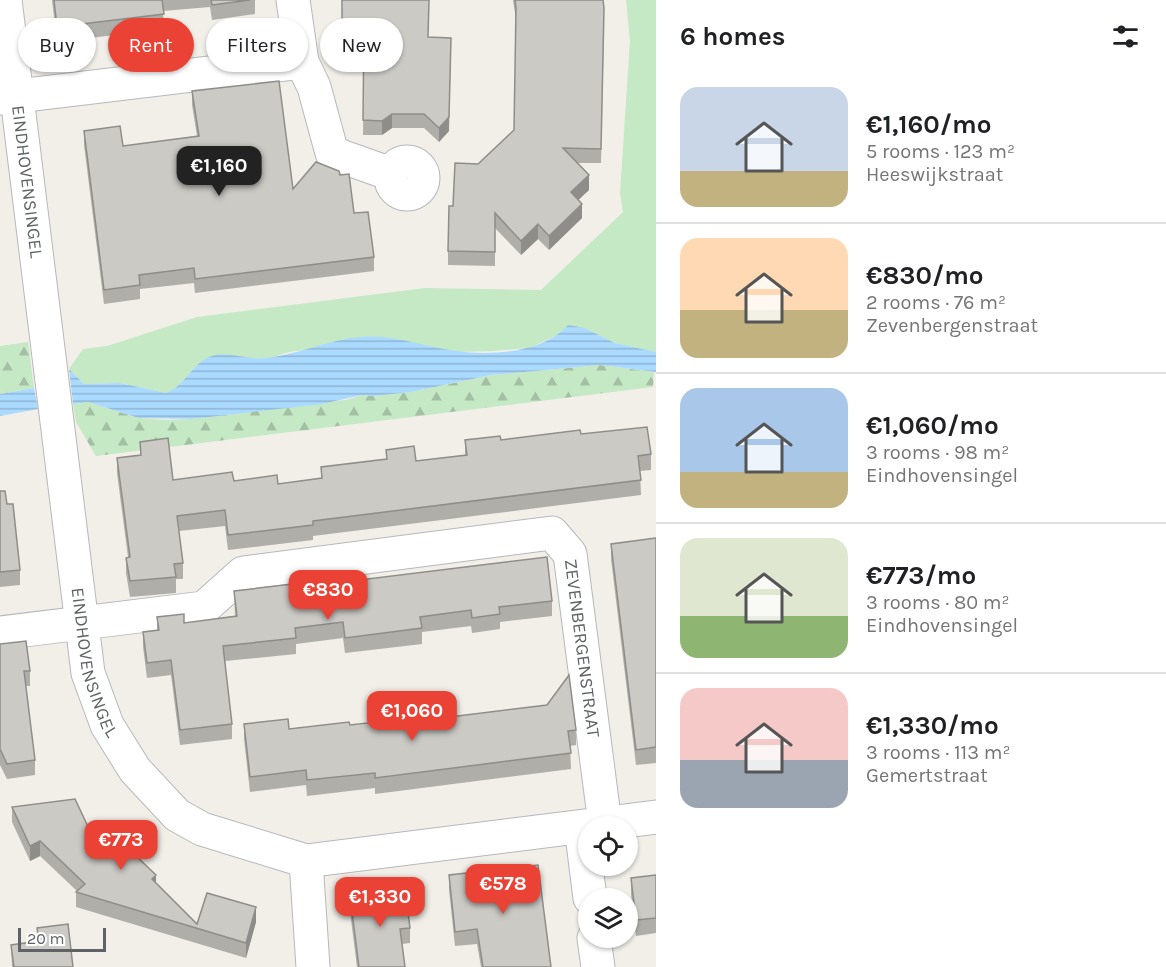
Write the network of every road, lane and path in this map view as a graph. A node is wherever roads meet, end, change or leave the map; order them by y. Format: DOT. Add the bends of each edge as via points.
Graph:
graph roads {
  1 [pos="5,0"];
  2 [pos="293,0"];
  3 [pos="296,18"];
  4 [pos="218,72"];
  5 [pos="307,72"];
  6 [pos="9,97"];
  7 [pos="391,174"];
  8 [pos="82,622"];
  9 [pos="0,633"];
  10 [pos="592,816"];
  11 [pos="656,817"];
  12 [pos="638,819"];
  13 [pos="578,827"];
  14 [pos="306,861"];
  15 [pos="595,948"];
  16 [pos="313,967"];
  17 [pos="598,967"];
  1 -- 6 [label="street, EINDHOVENSINGEL"];
  2 -- 3 [label="street"];
  4 -- 6 [label="street"];
  5 -- 7 [label="street" via="332,153"];
  6 -- 8 [label="street, EINDHOVENSINGEL" via="50,370"];
  8 -- 9 [label="street"];
  8 -- 10 [label="street, ZEVENBERGENSTRAAT" via="204,608 243,573 552,533 570,554"];
  8 -- 14 [label="street, EINDHOVENSINGEL" via="88,673 107,725 135,770 177,815 202,829"];
  11 -- 12 [label="street, EINDHOVENSINGEL"];
  13 -- 14 [label="street, EINDHOVENSINGEL"];
  14 -- 16 [label="street"];
  15 -- 17 [label="street"];
}
